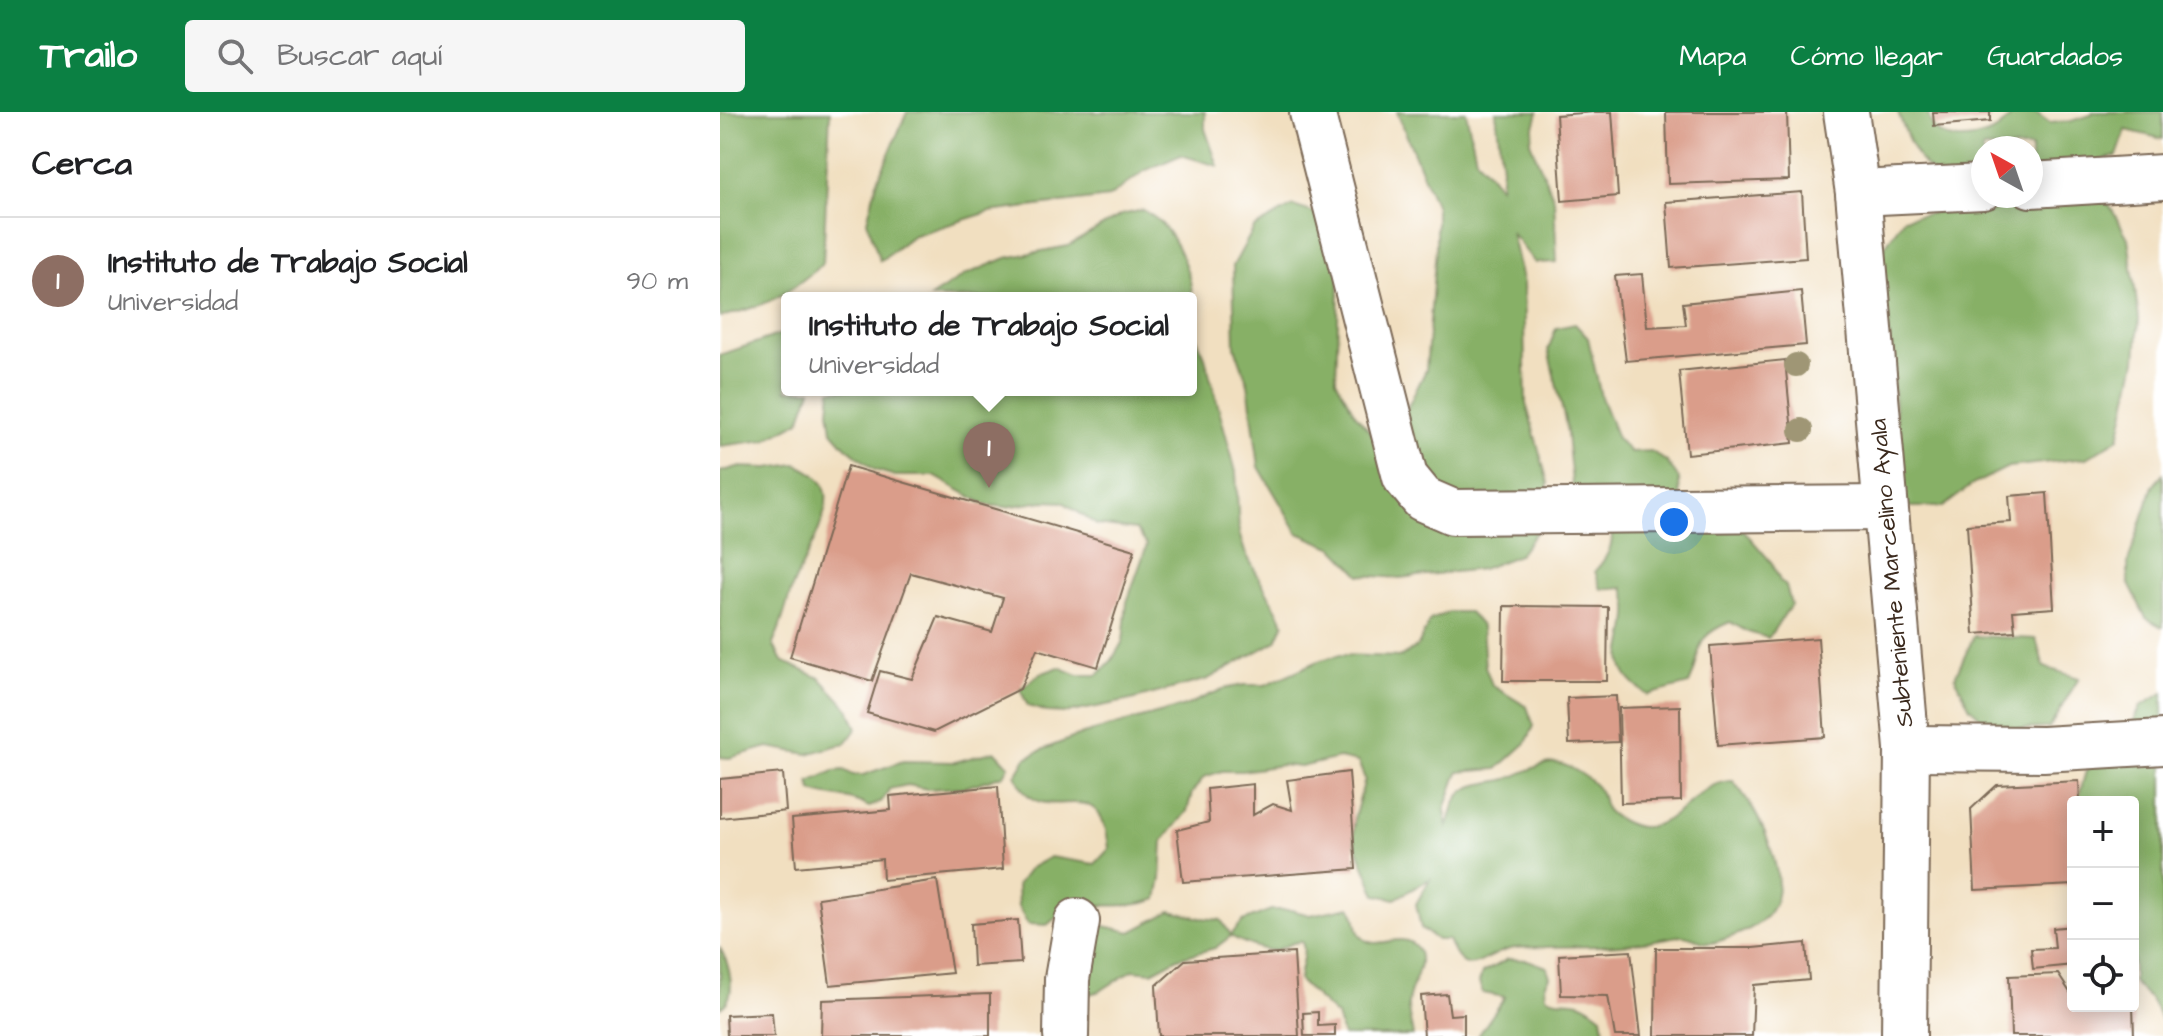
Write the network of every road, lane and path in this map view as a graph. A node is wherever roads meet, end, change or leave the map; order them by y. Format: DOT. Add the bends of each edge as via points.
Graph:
graph roads {
  1 [pos="1312,112"];
  2 [pos="1846,112"];
  3 [pos="2163,177"];
  4 [pos="2043,184"];
  5 [pos="1971,188"];
  6 [pos="1858,193"];
  7 [pos="1884,508"];
  8 [pos="2163,742"];
  9 [pos="1907,748"];
  10 [pos="1077,921"];
  11 [pos="1066,1036"];
  12 [pos="1904,1036"];
  1 -- 7 [label="street" via="1405,477 1423,499 1453,512"];
  2 -- 6 [label="street, Subteniente Marcelino Ayala"];
  3 -- 4 [label="street"];
  5 -- 6 [label="street"];
  6 -- 7 [label="street, Subteniente Marcelino Ayala"];
  7 -- 9 [label="street, Subteniente Marcelino Ayala"];
  8 -- 9 [label="street" via="2043,749"];
  9 -- 12 [label="street, Subteniente Marcelino Ayala"];
  10 -- 11 [label="street" via="1067,979"];
}
